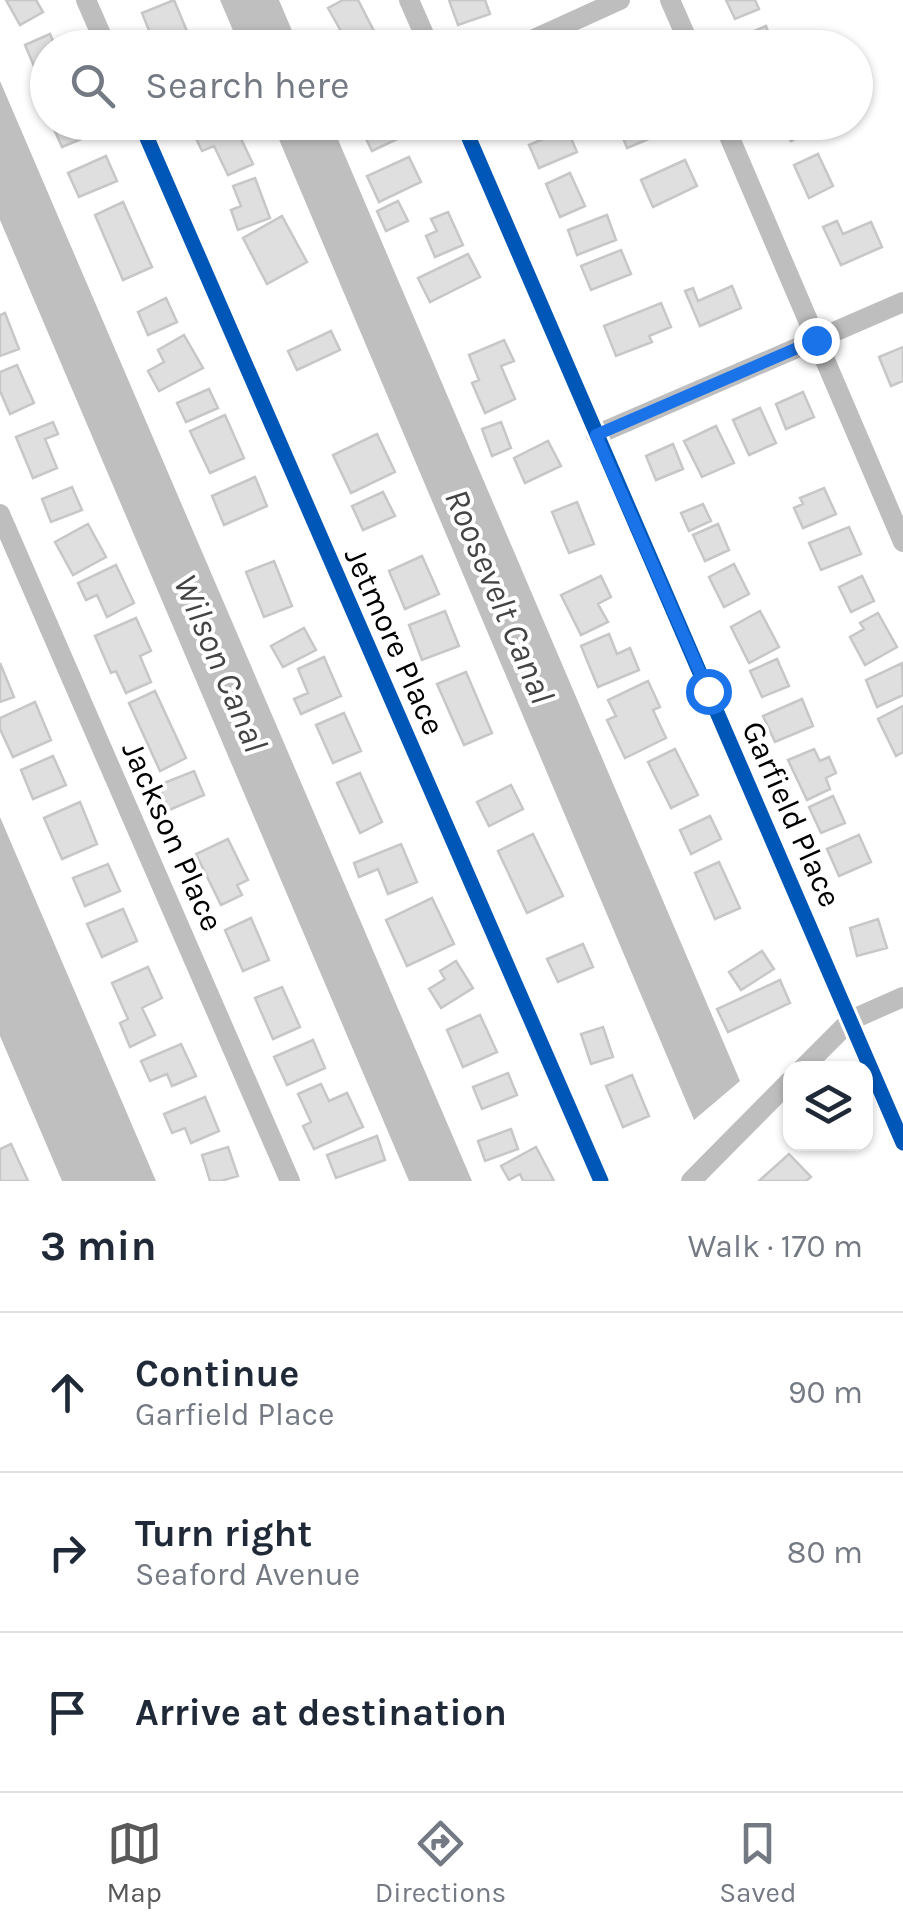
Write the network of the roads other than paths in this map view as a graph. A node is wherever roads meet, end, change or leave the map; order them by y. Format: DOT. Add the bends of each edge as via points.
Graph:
graph roads {
  1 [pos="86,0"];
  2 [pos="410,0"];
  3 [pos="620,0"];
  4 [pos="670,0"];
  5 [pos="99,30"];
  6 [pos="422,30"];
  7 [pos="554,30"];
  8 [pos="683,30"];
  9 [pos="148,140"];
  10 [pos="470,140"];
  11 [pos="731,140"];
  12 [pos="903,302"];
  13 [pos="816,340"];
  14 [pos="596,435"];
  15 [pos="0,514"];
  16 [pos="903,542"];
  17 [pos="903,997"];
  18 [pos="851,1020"];
  19 [pos="810,1061"];
  20 [pos="783,1088"];
  21 [pos="903,1143"];
  22 [pos="290,1181"];
  23 [pos="601,1181"];
  24 [pos="692,1181"];
  1 -- 5 [label="street"];
  2 -- 6 [label="street"];
  3 -- 7 [label="street"];
  4 -- 8 [label="street"];
  9 -- 23 [label="street, Jetmore Place"];
  10 -- 14 [label="street, Garfield Place"];
  11 -- 13 [label="street"];
  12 -- 13 [label="street"];
  13 -- 14 [label="street"];
  13 -- 16 [label="street"];
  14 -- 18 [label="street, Garfield Place"];
  15 -- 22 [label="street, Jackson Place"];
  17 -- 18 [label="street"];
  18 -- 19 [label="street"];
  18 -- 21 [label="street, Garfield Place"];
  20 -- 24 [label="street"];
}
